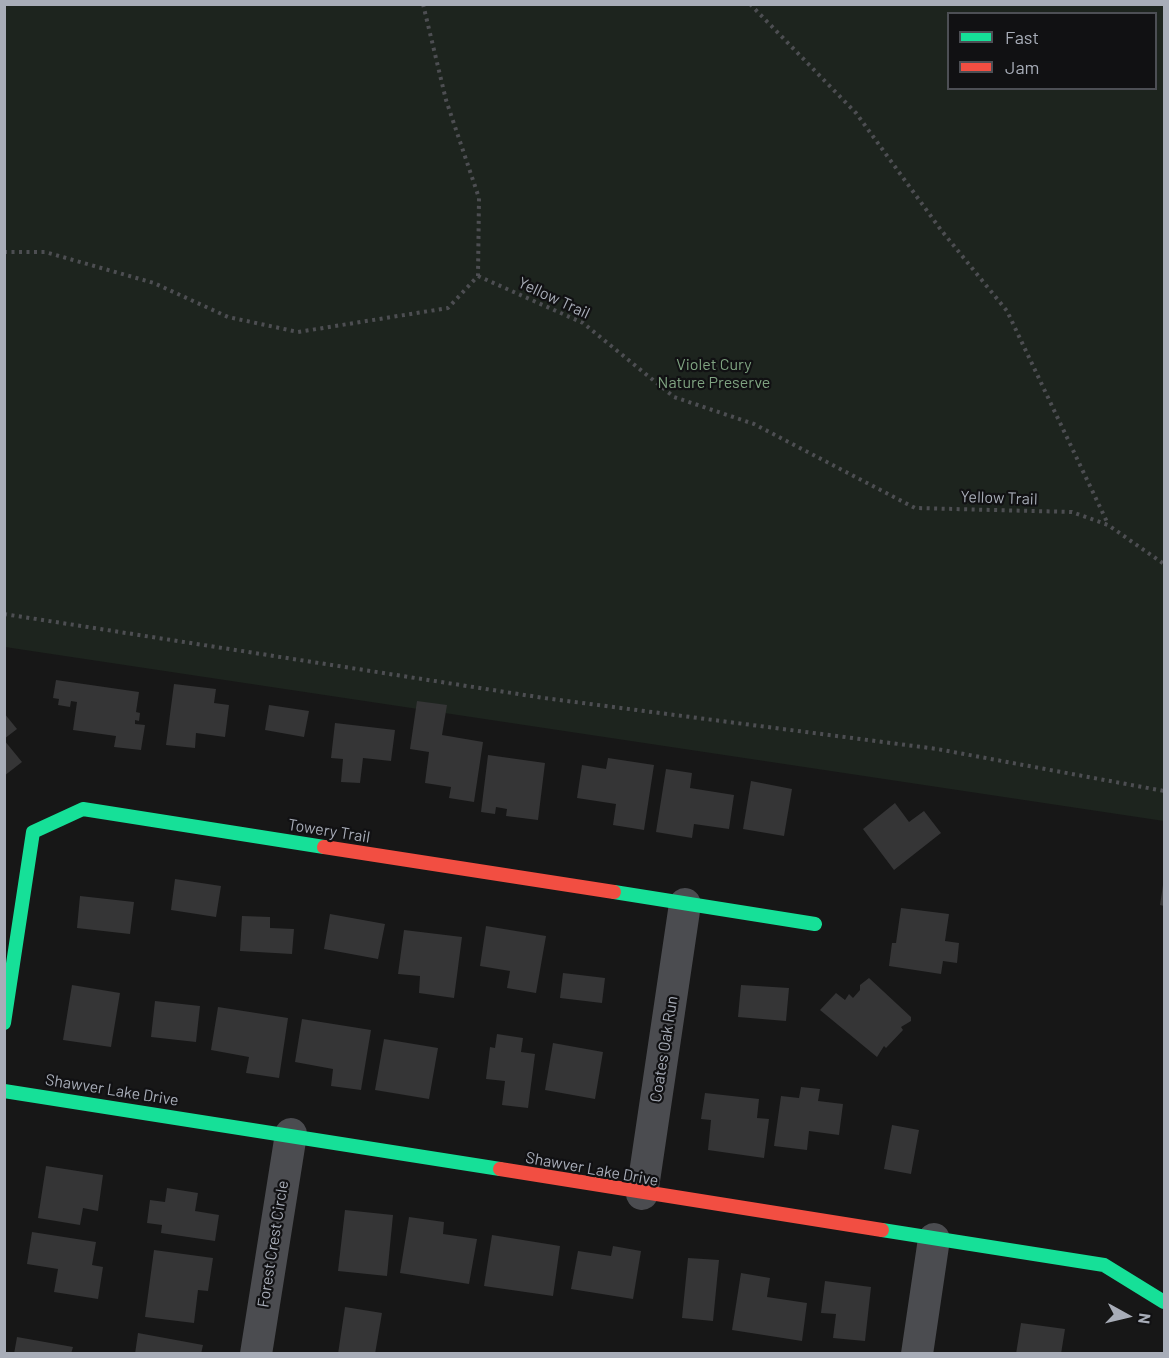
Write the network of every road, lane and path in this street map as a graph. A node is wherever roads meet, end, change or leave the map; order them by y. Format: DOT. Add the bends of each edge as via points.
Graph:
graph roads {
  1 [pos="423,4"];
  2 [pos="750,4"];
  3 [pos="4,252"];
  4 [pos="478,276"];
  5 [pos="1108,525"];
  6 [pos="1164,564"];
  7 [pos="4,614"];
  8 [pos="1164,791"];
  9 [pos="685,904"];
  10 [pos="815,924"];
  11 [pos="4,1023"];
  12 [pos="4,1091"];
  13 [pos="291,1134"];
  14 [pos="642,1194"];
  15 [pos="934,1239"];
  16 [pos="1164,1302"];
  17 [pos="256,1353"];
  18 [pos="917,1353"];
  1 -- 4 [label="path" via="446,100 479,198"];
  2 -- 5 [label="path, Yellow Trail" via="856,113 941,230 1007,311"];
  3 -- 4 [label="path" via="45,252 154,283 228,317 298,332 448,308"];
  4 -- 5 [label="path, Yellow Trail" via="583,323 674,397 754,424 915,508 1072,512"];
  5 -- 6 [label="path, Yellow Trail"];
  7 -- 8 [label="path" via="544,698 937,749"];
  9 -- 10 [label="street, Towery Trail"];
  9 -- 11 [label="street, Towery Trail" via="82,809 33,832"];
  9 -- 14 [label="street, Coates Oak Run"];
  12 -- 13 [label="street, Shawver Lake Drive"];
  13 -- 14 [label="street, Shawver Lake Drive"];
  13 -- 17 [label="street, Forest Crest Circle"];
  14 -- 15 [label="street, Shawver Lake Drive"];
  15 -- 16 [label="street, Shawver Lake Drive" via="1104,1265"];
  15 -- 18 [label="street"];
}
